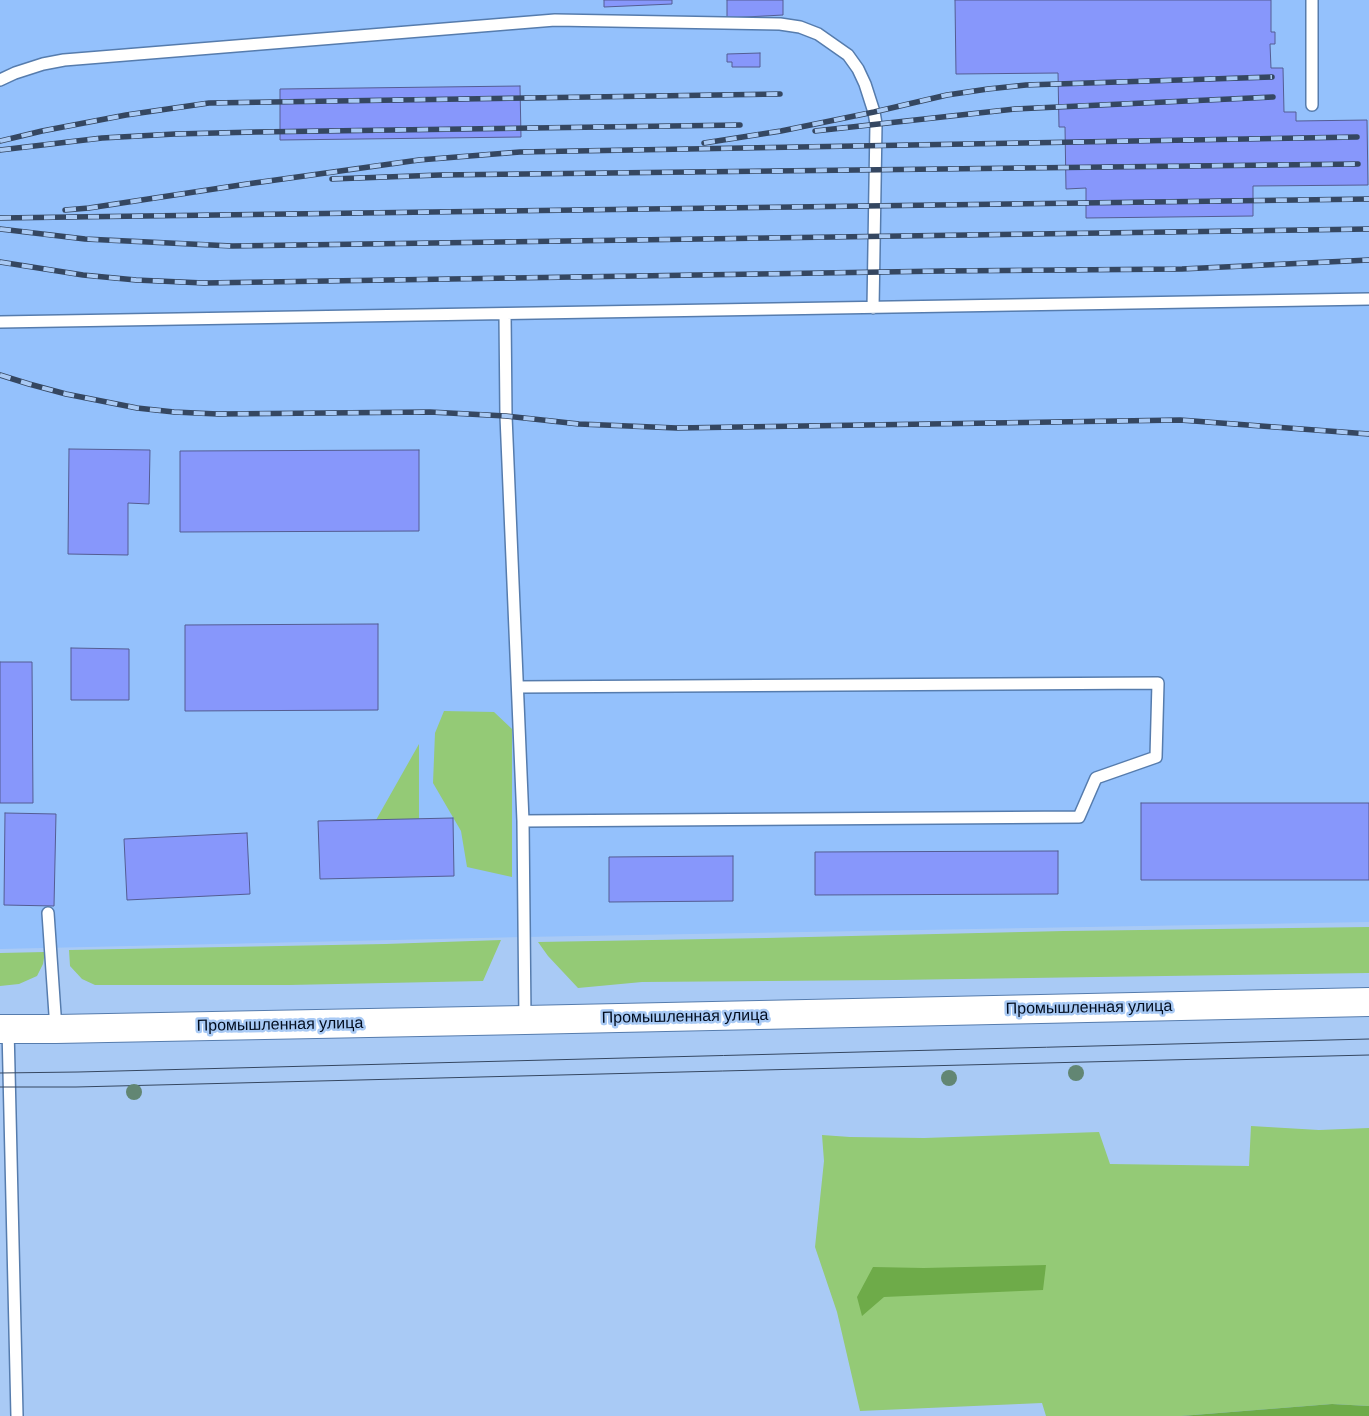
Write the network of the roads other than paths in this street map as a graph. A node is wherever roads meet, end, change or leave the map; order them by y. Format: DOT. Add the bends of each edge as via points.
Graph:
graph roads {
  1 [pos="1312,0"];
  2 [pos="0,80"];
  3 [pos="1312,105"];
  4 [pos="1369,299"];
  5 [pos="873,308"];
  6 [pos="505,314"];
  7 [pos="0,322"];
  8 [pos="518,687"];
  9 [pos="523,821"];
  10 [pos="48,913"];
  11 [pos="1369,1002"];
  12 [pos="525,1020"];
  13 [pos="4,1028"];
  14 [pos="56,1029"];
  15 [pos="17,1416"];
  1 -- 3 [label="lane"];
  2 -- 5 [label="lane" via="15,72 64,60 556,20 800,27 818,34 848,55 866,84 874,112"];
  4 -- 5 [label="lane"];
  5 -- 6 [label="lane"];
  6 -- 7 [label="lane"];
  6 -- 8 [label="lane" via="506,416"];
  8 -- 9 [label="lane"];
  8 -- 9 [label="lane" via="1158,682 1156,757 1096,778 1079,817"];
  9 -- 12 [label="lane"];
  10 -- 14 [label="lane"];
  11 -- 12 [label="street, Промышленная улица"];
  12 -- 14 [label="street, Промышленная улица"];
  13 -- 14 [label="street, Промышленная улица"];
  13 -- 15 [label="lane"];
}
